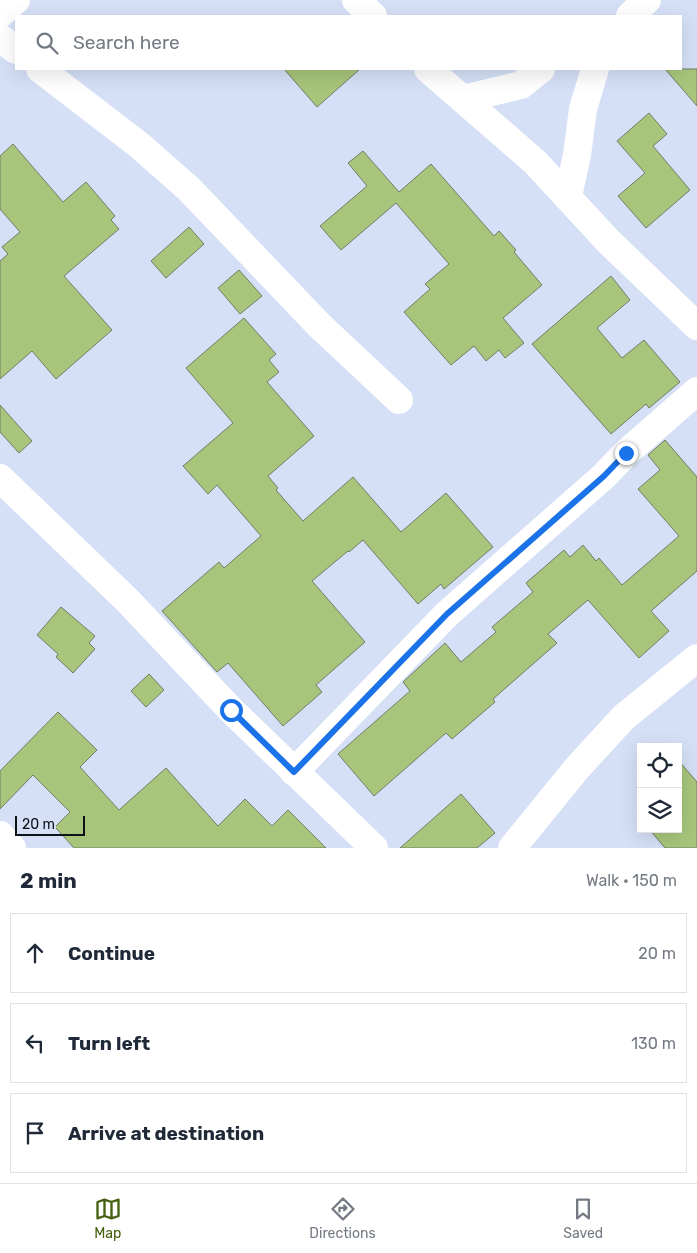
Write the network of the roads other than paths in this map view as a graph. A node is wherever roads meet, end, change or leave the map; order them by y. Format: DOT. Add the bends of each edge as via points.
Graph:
graph roads {
  1 [pos="16,0"];
  2 [pos="356,0"];
  3 [pos="0,14"];
  4 [pos="372,15"];
  5 [pos="0,38"];
  6 [pos="15,49"];
  7 [pos="41,70"];
  8 [pos="429,70"];
  9 [pos="540,70"];
  10 [pos="595,70"];
  11 [pos="463,99"];
  12 [pos="568,196"];
  13 [pos="697,326"];
  14 [pos="697,390"];
  15 [pos="399,400"];
  16 [pos="0,478"];
  17 [pos="697,658"];
  18 [pos="294,772"];
  19 [pos="0,836"];
  20 [pos="12,848"];
  21 [pos="374,848"];
  22 [pos="512,848"];
  1 -- 3 [label="street"];
  2 -- 4 [label="street"];
  5 -- 6 [label="street"];
  7 -- 15 [label="street" via="171,172 319,325"];
  8 -- 11 [label="street"];
  9 -- 11 [label="street" via="521,84"];
  10 -- 12 [label="street" via="583,109"];
  11 -- 12 [label="street" via="535,162"];
  12 -- 13 [label="street" via="609,242"];
  14 -- 18 [label="street" via="447,614"];
  16 -- 18 [label="street" via="127,600"];
  17 -- 22 [label="street" via="624,717 578,766"];
  18 -- 21 [label="street"];
  19 -- 20 [label="street"];
}
